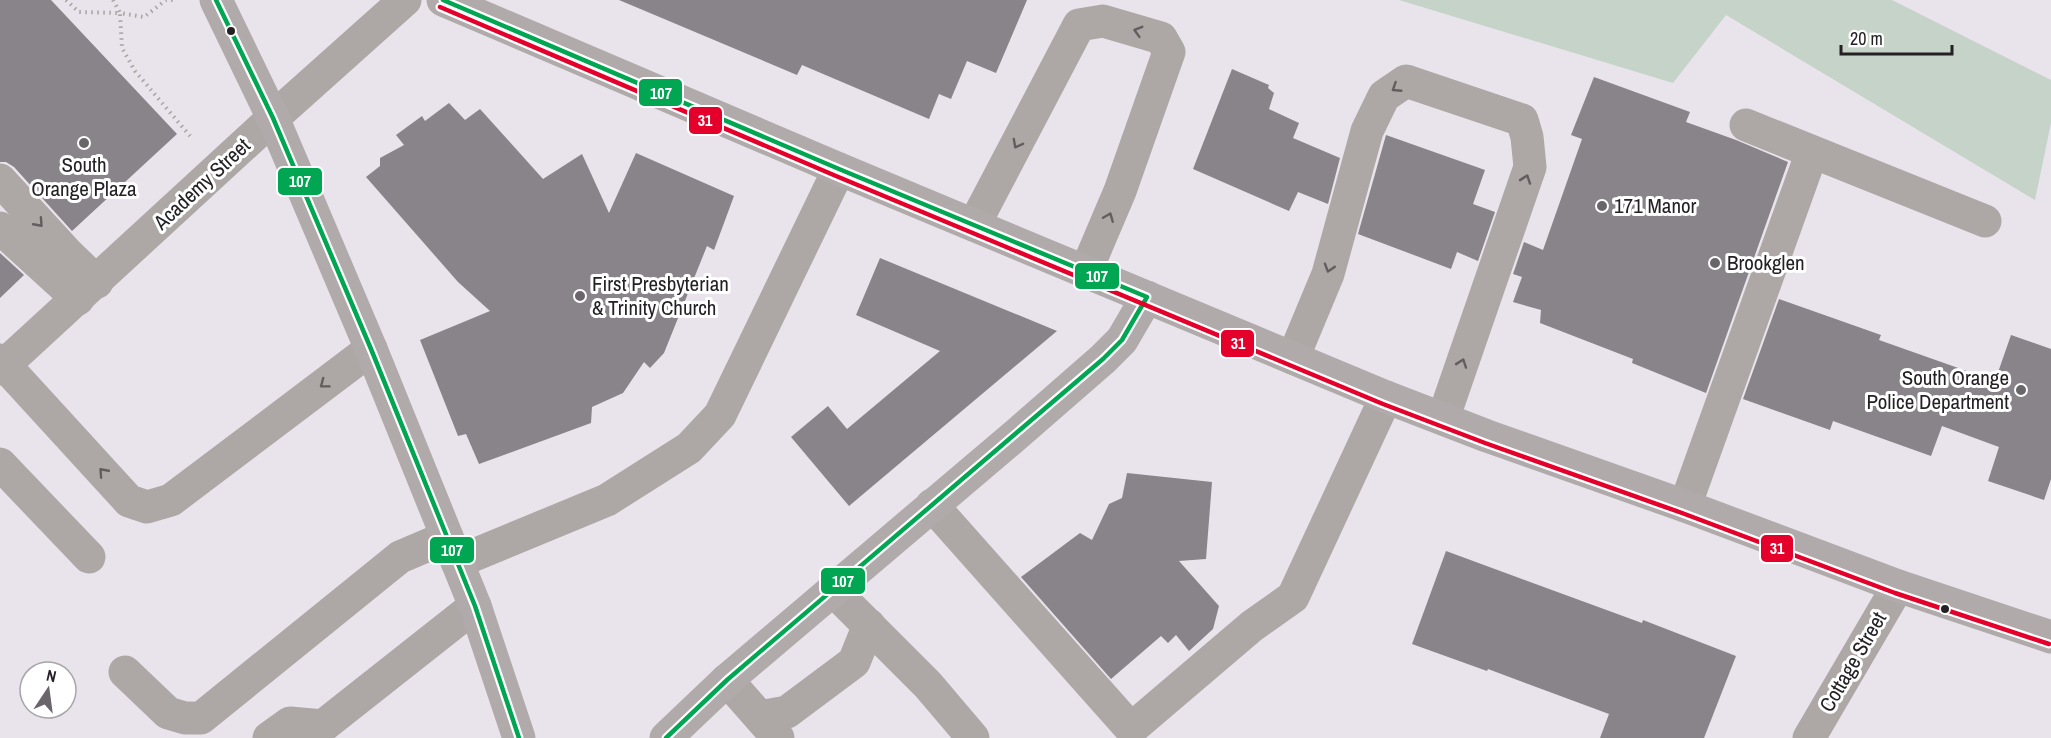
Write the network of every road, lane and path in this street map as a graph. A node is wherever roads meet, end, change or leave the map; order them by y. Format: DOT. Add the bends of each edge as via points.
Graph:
graph roads {
  1 [pos="66,0"];
  2 [pos="113,0"];
  3 [pos="173,0"];
  4 [pos="216,0"];
  5 [pos="405,0"];
  6 [pos="443,0"];
  7 [pos="120,13"];
  8 [pos="273,118"];
  9 [pos="1746,125"];
  10 [pos="190,136"];
  11 [pos="1812,152"];
  12 [pos="839,169"];
  13 [pos="0,180"];
  14 [pos="1985,221"];
  15 [pos="974,225"];
  16 [pos="0,228"];
  17 [pos="1086,271"];
  18 [pos="87,291"];
  19 [pos="1147,297"];
  20 [pos="371,349"];
  21 [pos="1293,358"];
  22 [pos="2,364"];
  23 [pos="1386,396"];
  24 [pos="1443,418"];
  25 [pos="0,464"];
  26 [pos="932,505"];
  27 [pos="1685,506"];
  28 [pos="452,549"];
  29 [pos="89,557"];
  30 [pos="1898,586"];
  31 [pos="833,590"];
  32 [pos="475,606"];
  33 [pos="869,625"];
  34 [pos="2051,637"];
  35 [pos="125,672"];
  36 [pos="727,680"];
  37 [pos="769,728"];
  38 [pos="1127,734"];
  39 [pos="269,738"];
  40 [pos="519,738"];
  41 [pos="666,738"];
  42 [pos="973,738"];
  43 [pos="1809,738"];
  1 -- 7 [label="path" via="79,12"];
  2 -- 7 [label="path"];
  3 -- 7 [label="path" via="166,0 144,17"];
  4 -- 8 [label="main road"];
  5 -- 8 [label="street, Academy Street"];
  6 -- 12 [label="main road"];
  7 -- 10 [label="path" via="122,48 135,71"];
  8 -- 18 [label="street, Academy Street"];
  8 -- 20 [label="main road"];
  9 -- 11 [label="street"];
  11 -- 14 [label="street"];
  11 -- 27 [label="street"];
  12 -- 15 [label="main road"];
  12 -- 28 [label="street" via="720,415 689,448 608,500"];
  13 -- 18 [label="street, one-way" via="66,252"];
  15 -- 17 [label="main road"];
  17 -- 15 [label="street, one-way" via="1120,191 1169,52 1161,38 1102,21 1079,25"];
  16 -- 18 [label="street"];
  17 -- 19 [label="main road"];
  18 -- 22 [label="street, Academy Street"];
  19 -- 21 [label="main road"];
  19 -- 26 [label="main road" via="1122,340"];
  20 -- 22 [label="street, one-way" via="171,500 147,507 129,501"];
  20 -- 28 [label="main road"];
  21 -- 23 [label="main road"];
  24 -- 21 [label="street, one-way" via="1530,167 1522,120 1406,81 1384,96 1366,131 1328,274"];
  23 -- 24 [label="main road"];
  23 -- 38 [label="street" via="1293,597 1252,626"];
  24 -- 27 [label="main road"];
  25 -- 29 [label="street"];
  26 -- 31 [label="main road"];
  26 -- 38 [label="street"];
  27 -- 30 [label="main road"];
  28 -- 32 [label="main road"];
  28 -- 35 [label="street" via="400,557 201,718 168,713"];
  30 -- 34 [label="main road"];
  30 -- 43 [label="street, Cottage Street"];
  31 -- 33 [label="street"];
  31 -- 36 [label="main road"];
  32 -- 39 [label="street" via="324,726 290,723"];
  32 -- 40 [label="main road"];
  33 -- 37 [label="street" via="854,662"];
  33 -- 42 [label="street"];
  36 -- 37 [label="street"];
  36 -- 41 [label="main road"];
}
